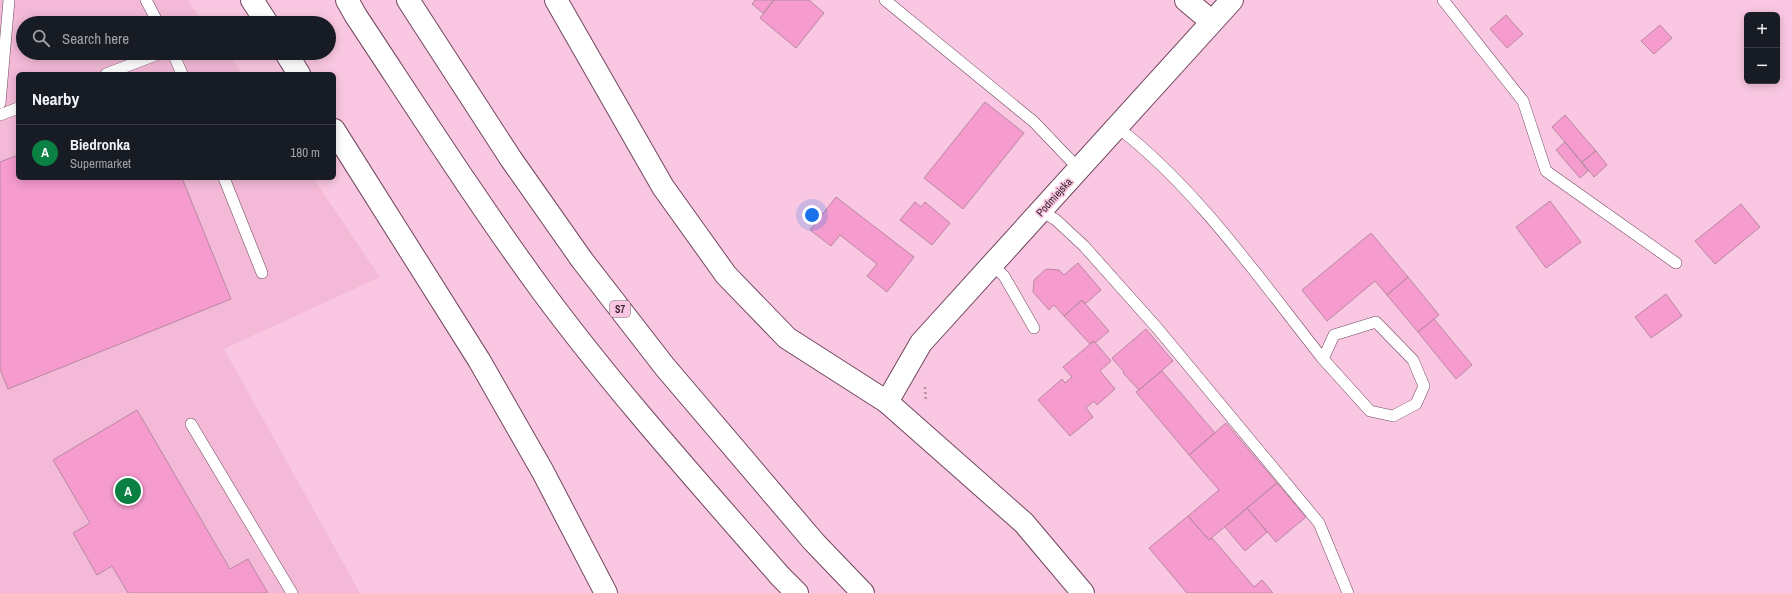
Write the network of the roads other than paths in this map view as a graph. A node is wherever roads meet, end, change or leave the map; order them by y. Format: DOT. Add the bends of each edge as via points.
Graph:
graph roads {
  1 [pos="9,0"];
  2 [pos="146,0"];
  3 [pos="252,0"];
  4 [pos="348,0"];
  5 [pos="408,0"];
  6 [pos="556,0"];
  7 [pos="885,0"];
  8 [pos="1186,0"];
  9 [pos="1232,0"];
  10 [pos="1443,0"];
  11 [pos="154,16"];
  12 [pos="262,16"];
  13 [pos="1212,22"];
  14 [pos="143,60"];
  15 [pos="176,60"];
  16 [pos="290,60"];
  17 [pos="111,72"];
  18 [pos="181,72"];
  19 [pos="298,72"];
  20 [pos="0,103"];
  21 [pos="16,109"];
  22 [pos="0,115"];
  23 [pos="1117,127"];
  24 [pos="336,133"];
  25 [pos="1079,169"];
  26 [pos="225,180"];
  27 [pos="1041,211"];
  28 [pos="1676,263"];
  29 [pos="992,265"];
  30 [pos="262,273"];
  31 [pos="1034,328"];
  32 [pos="1323,359"];
  33 [pos="887,402"];
  34 [pos="191,424"];
  35 [pos="292,593"];
  36 [pos="606,593"];
  37 [pos="797,593"];
  38 [pos="863,593"];
  39 [pos="1083,593"];
  40 [pos="1348,593"];
  1 -- 20 [label="lane"];
  2 -- 11 [label="lane"];
  3 -- 12 [label="main road"];
  4 -- 37 [label="main road" via="466,182 542,291 626,398"];
  5 -- 38 [label="main road, S7" via="511,159 582,260 670,373 814,542"];
  6 -- 33 [label="main road" via="663,187 726,275 787,338"];
  7 -- 25 [label="lane" via="1034,122"];
  8 -- 13 [label="main road"];
  9 -- 13 [label="main road, Podmiejska"];
  10 -- 28 [label="lane" via="1524,101 1546,171"];
  13 -- 23 [label="main road, Podmiejska"];
  14 -- 17 [label="lane"];
  15 -- 18 [label="lane"];
  16 -- 19 [label="main road"];
  21 -- 22 [label="lane"];
  23 -- 25 [label="main road, Podmiejska"];
  23 -- 32 [label="lane" via="1133,139 1204,210"];
  24 -- 36 [label="main road" via="479,360 544,472"];
  25 -- 27 [label="main road, Podmiejska"];
  26 -- 30 [label="lane"];
  27 -- 29 [label="main road, Podmiejska"];
  27 -- 40 [label="lane" via="1056,220 1084,246 1158,329 1319,523"];
  29 -- 31 [label="lane" via="1004,276"];
  29 -- 33 [label="main road, Podmiejska" via="921,343"];
  32 -- 32 [label="lane" via="1370,411 1393,416 1416,404 1424,386 1412,360 1376,322 1334,335"];
  33 -- 39 [label="main road" via="1024,523"];
  34 -- 35 [label="lane"];
}
